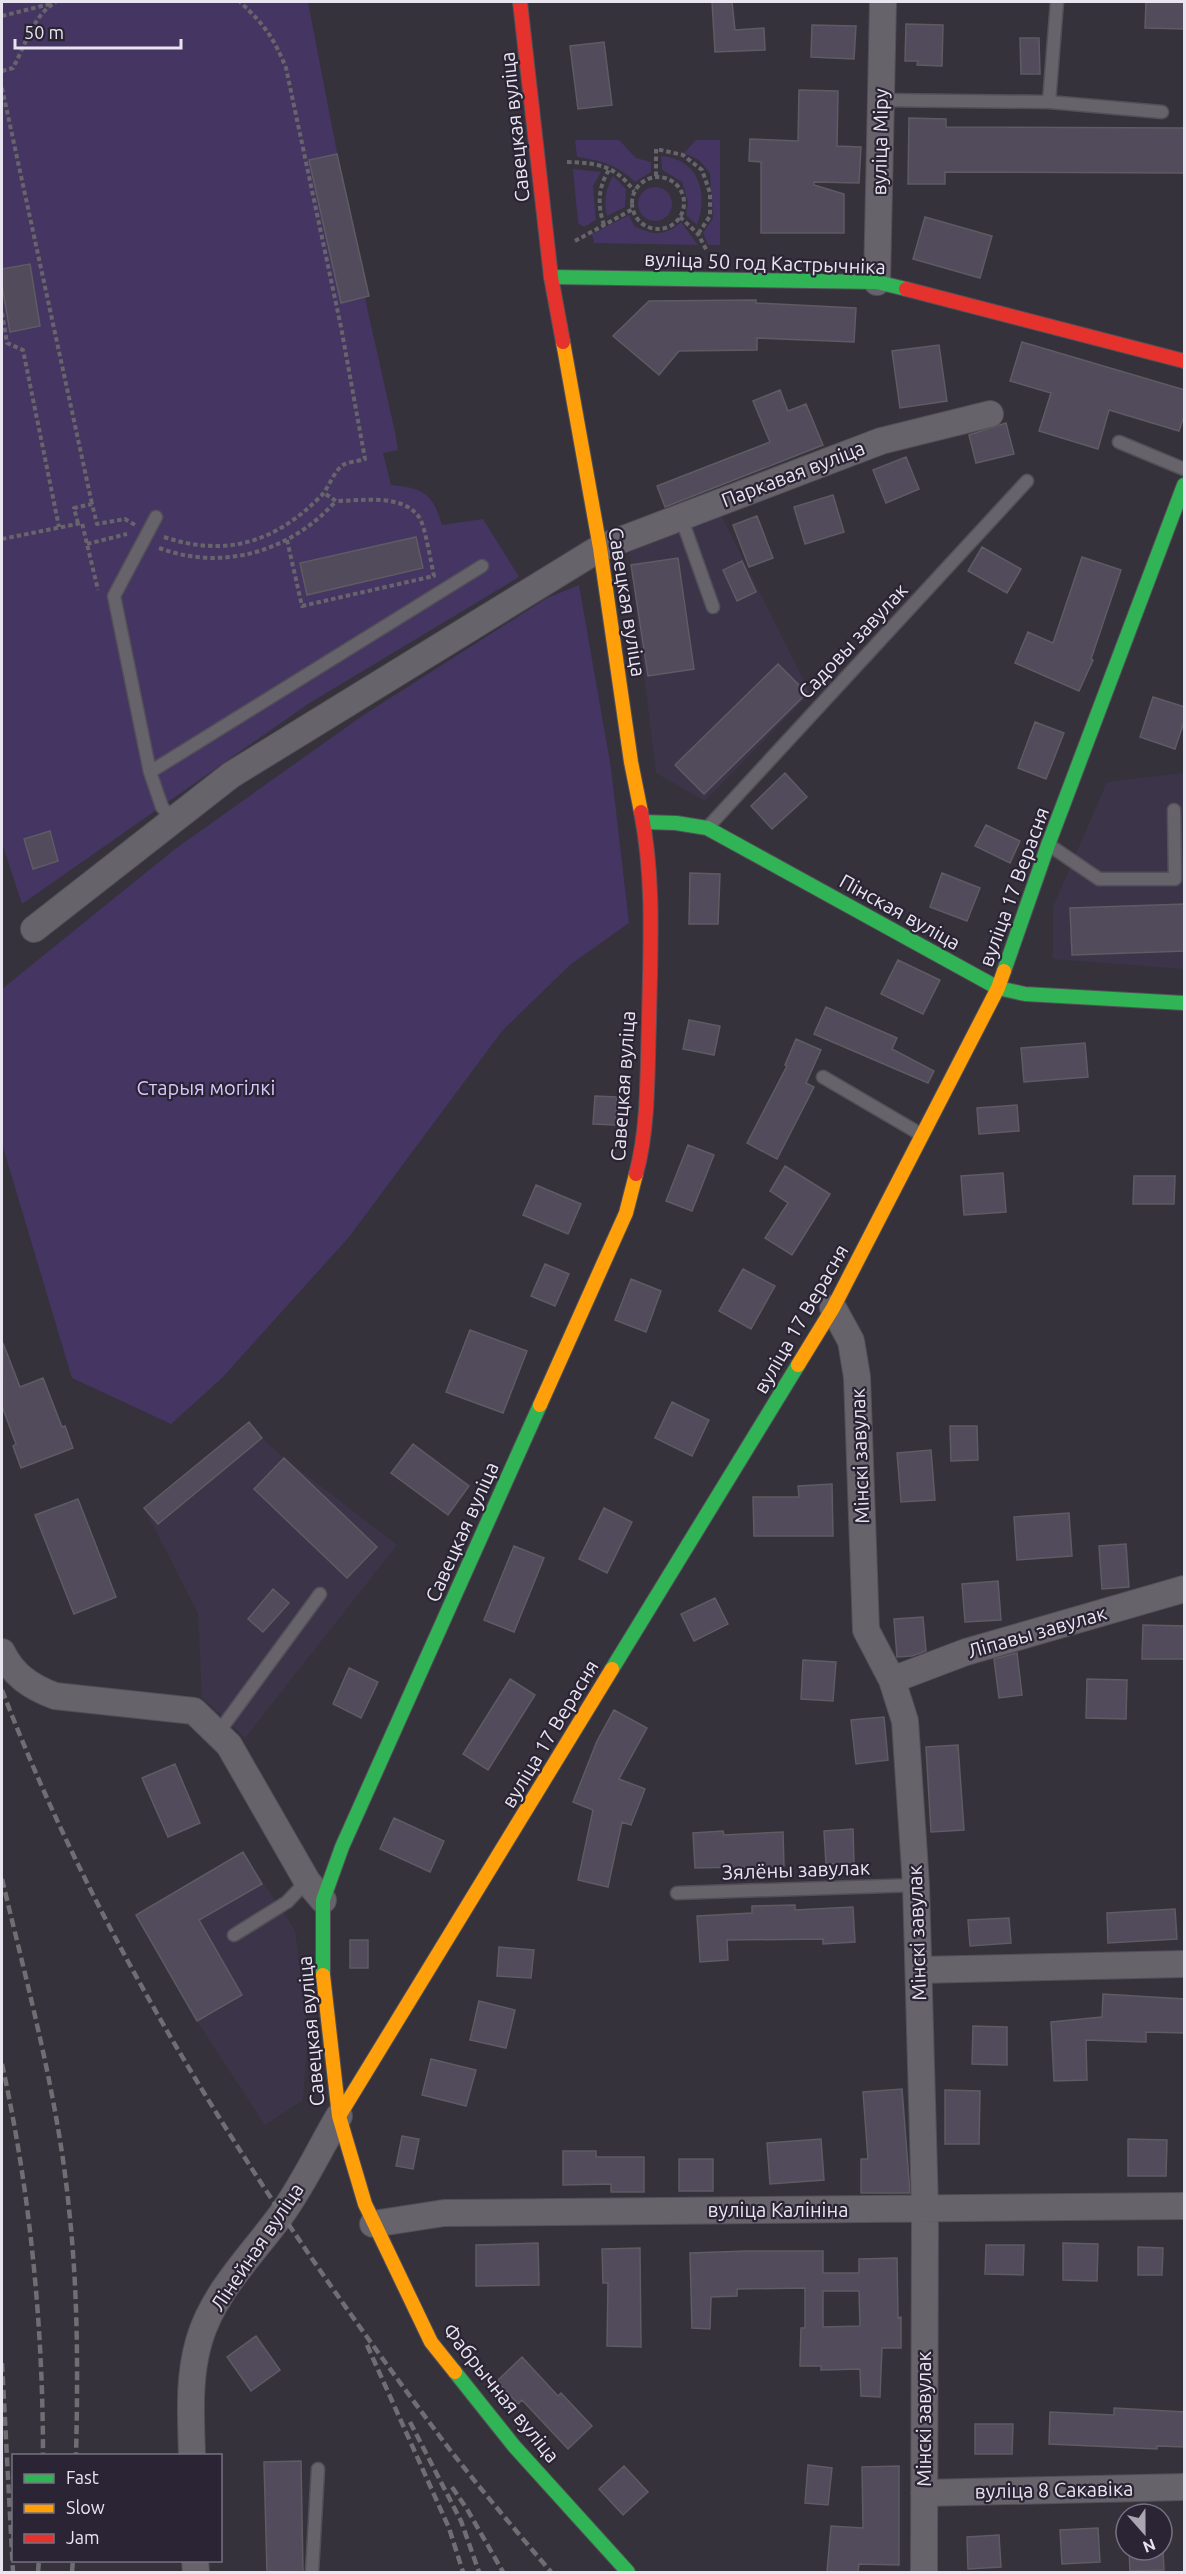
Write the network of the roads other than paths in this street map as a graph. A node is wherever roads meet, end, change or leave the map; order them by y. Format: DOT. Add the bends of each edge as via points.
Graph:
graph roads {
  1 [pos="520,2"];
  2 [pos="883,2"];
  3 [pos="1057,2"];
  4 [pos="881,100"];
  5 [pos="1049,102"];
  6 [pos="1162,112"];
  7 [pos="551,277"];
  8 [pos="877,282"];
  9 [pos="1185,361"];
  10 [pos="990,414"];
  11 [pos="1119,442"];
  12 [pos="1185,469"];
  13 [pos="1027,481"];
  14 [pos="1185,485"];
  15 [pos="156,517"];
  16 [pos="681,517"];
  17 [pos="600,548"];
  18 [pos="482,566"];
  19 [pos="713,607"];
  20 [pos="150,772"];
  21 [pos="1174,810"];
  22 [pos="173,820"];
  23 [pos="643,822"];
  24 [pos="707,828"];
  25 [pos="1048,845"];
  26 [pos="34,929"];
  27 [pos="998,988"];
  28 [pos="1185,1003"];
  29 [pos="823,1077"];
  30 [pos="923,1135"];
  31 [pos="833,1308"];
  32 [pos="1185,1589"];
  33 [pos="320,1594"];
  34 [pos="2,1652"];
  35 [pos="892,1680"];
  36 [pos="218,1732"];
  37 [pos="916,1885"];
  38 [pos="315,1891"];
  39 [pos="677,1893"];
  40 [pos="234,1935"];
  41 [pos="1185,1964"];
  42 [pos="920,1970"];
  43 [pos="339,2116"];
  44 [pos="1185,2206"];
  45 [pos="925,2209"];
  46 [pos="373,2224"];
  47 [pos="192,2454"];
  48 [pos="318,2469"];
  49 [pos="1185,2487"];
  50 [pos="924,2493"];
  51 [pos="312,2572"];
  52 [pos="628,2572"];
  53 [pos="924,2572"];
  1 -- 7 [label="street, Савецкая вуліца"];
  2 -- 4 [label="street, вуліца Міру"];
  3 -- 5 [label="lane"];
  4 -- 5 [label="lane"];
  4 -- 8 [label="street, вуліца Міру"];
  5 -- 6 [label="lane"];
  7 -- 8 [label="street, вуліца 50 год Кастрычніка"];
  7 -- 17 [label="street, Савецкая вуліца"];
  8 -- 9 [label="street, вуліца 50 год Кастрычніка"];
  10 -- 16 [label="street, Паркавая вуліца" via="881,441"];
  11 -- 12 [label="lane"];
  13 -- 24 [label="lane, Садовы завулак"];
  14 -- 25 [label="street, вуліца 17 Верасня"];
  15 -- 20 [label="lane" via="114,596"];
  16 -- 17 [label="street, Паркавая вуліца"];
  16 -- 19 [label="lane"];
  17 -- 22 [label="street, Паркавая вуліца" via="231,775"];
  17 -- 23 [label="street, Савецкая вуліца"];
  18 -- 20 [label="lane"];
  20 -- 22 [label="lane" via="162,807"];
  21 -- 25 [label="lane" via="1175,879 1099,879"];
  22 -- 26 [label="street, Паркавая вуліца"];
  23 -- 24 [label="street, Пінская вуліца"];
  23 -- 38 [label="street, Савецкая вуліца" via="651,927 647,1083 641,1155 626,1213 342,1847"];
  24 -- 27 [label="street, Пінская вуліца"];
  25 -- 27 [label="street, вуліца 17 Верасня"];
  27 -- 28 [label="street, Пінская вуліца" via="1025,994"];
  27 -- 30 [label="street, вуліца 17 Верасня"];
  29 -- 30 [label="lane"];
  30 -- 31 [label="street, вуліца 17 Верасня"];
  31 -- 35 [label="street, Мінскі завулак" via="851,1341 857,1377 866,1630"];
  31 -- 43 [label="street, вуліца 17 Верасня"];
  32 -- 35 [label="street, Ліпавы завулак" via="966,1652"];
  33 -- 36 [label="lane"];
  34 -- 36 [label="street" via="15,1672 34,1688 55,1696 194,1711"];
  35 -- 37 [label="street, Мінскі завулак" via="905,1721"];
  36 -- 38 [label="street"];
  37 -- 39 [label="lane, Зялёны завулак"];
  37 -- 42 [label="street, Мінскі завулак"];
  38 -- 40 [label="lane" via="287,1902"];
  38 -- 43 [label="street, Савецкая вуліца" via="322,1987"];
  41 -- 42 [label="street"];
  42 -- 45 [label="street, Мінскі завулак"];
  43 -- 46 [label="street, Фабрычная вуліца"];
  43 -- 47 [label="street, Лінейная вуліца" via="282,2214 218,2300 199,2341 190,2396"];
  44 -- 45 [label="street, вуліца Калініна"];
  45 -- 46 [label="street, вуліца Калініна" via="444,2213"];
  45 -- 50 [label="street, Мінскі завулак"];
  46 -- 52 [label="street, Фабрычная вуліца" via="431,2342 514,2446"];
  48 -- 51 [label="lane"];
  49 -- 50 [label="street, вуліца 8 Сакавіка"];
  50 -- 53 [label="street, Мінскі завулак"];
}
